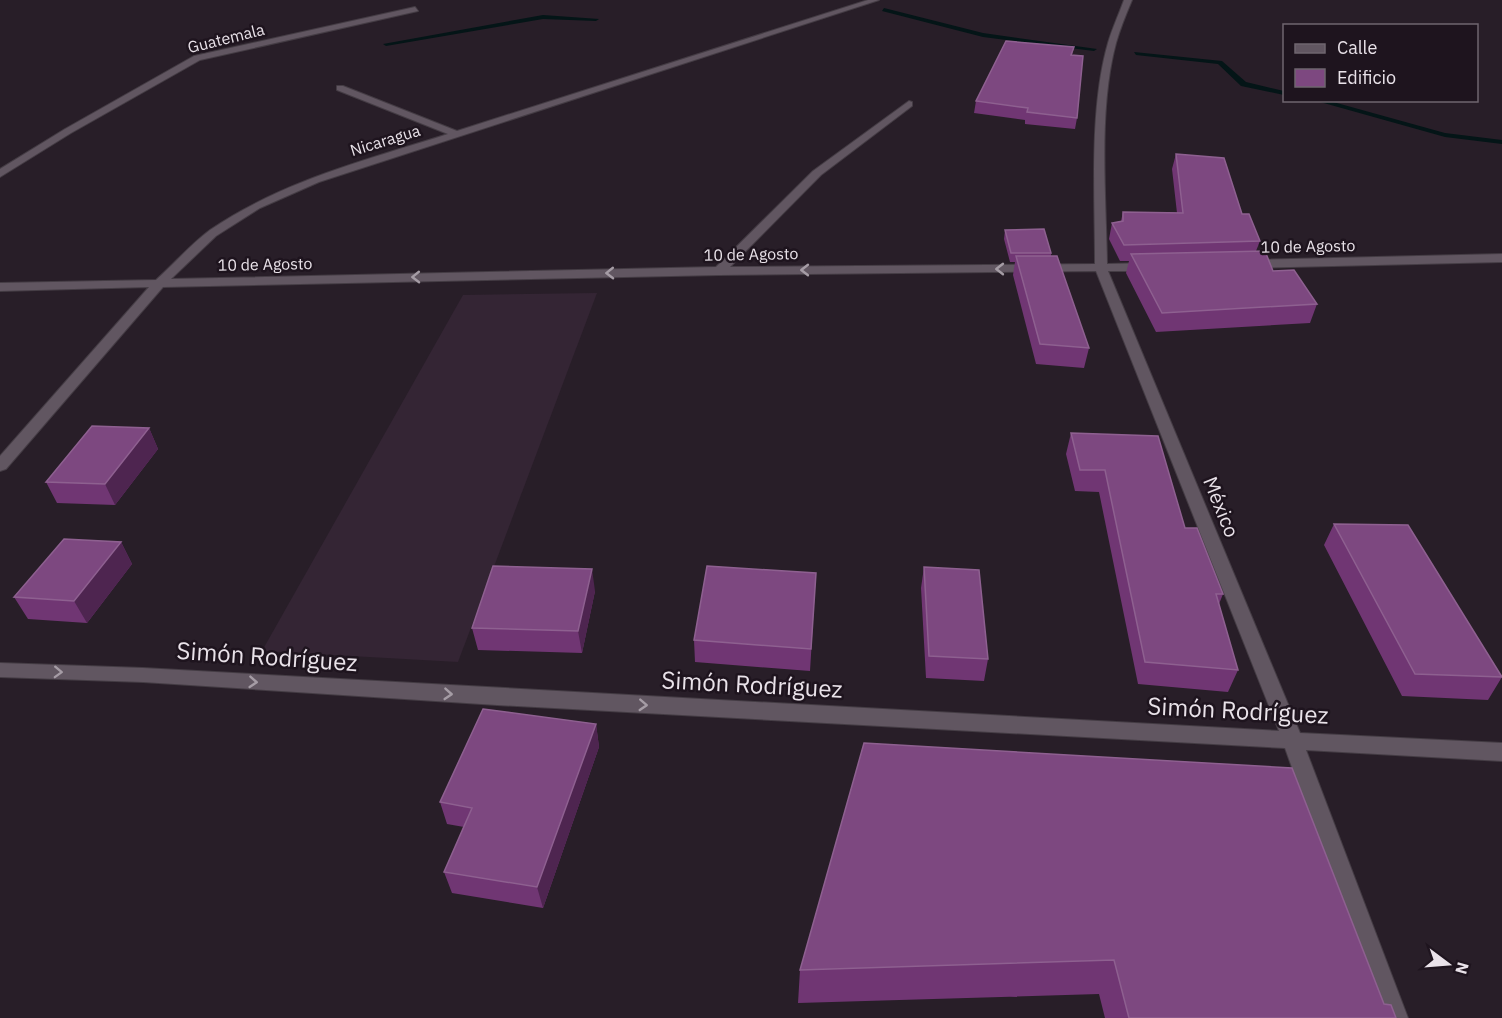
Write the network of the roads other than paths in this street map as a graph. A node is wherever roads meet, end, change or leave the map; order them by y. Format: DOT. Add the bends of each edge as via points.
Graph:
graph roads {
  1 [pos="875,0"];
  2 [pos="1128,0"];
  3 [pos="415,9"];
  4 [pos="340,88"];
  5 [pos="909,104"];
  6 [pos="458,135"];
  7 [pos="0,174"];
  8 [pos="1502,258"];
  9 [pos="1241,264"];
  10 [pos="1159,266"];
  11 [pos="1101,268"];
  12 [pos="719,271"];
  13 [pos="160,283"];
  14 [pos="0,287"];
  15 [pos="0,466"];
  16 [pos="0,670"];
  17 [pos="1292,739"];
  18 [pos="1502,752"];
  19 [pos="1395,1018"];
  1 -- 6 [label="street, Nicaragua"];
  2 -- 11 [label="street, México" via="1112,43 1104,82"];
  3 -- 7 [label="street, Guatemala" via="197,58"];
  4 -- 6 [label="street"];
  5 -- 12 [label="street" via="817,173"];
  6 -- 13 [label="street, Nicaragua" via="315,180 256,206 212,234"];
  8 -- 9 [label="street, 10 de Agosto"];
  10 -- 11 [label="street, 10 de Agosto"];
  11 -- 12 [label="street, 10 de Agosto, one-way"];
  11 -- 17 [label="street, México"];
  12 -- 13 [label="street, 10 de Agosto, one-way"];
  13 -- 14 [label="street, 10 de Agosto"];
  13 -- 15 [label="street, Nicaragua"];
  16 -- 17 [label="street, Simón Rodríguez, one-way"];
  17 -- 18 [label="street, Simón Rodríguez"];
  17 -- 19 [label="street, México"];
}
